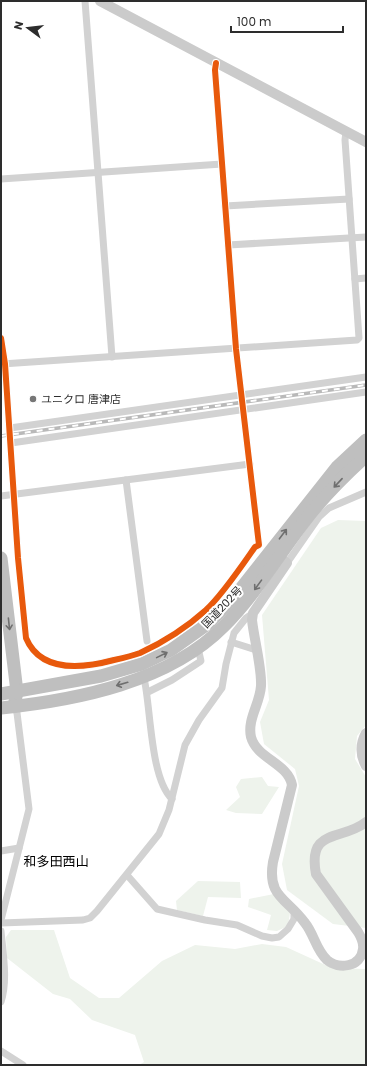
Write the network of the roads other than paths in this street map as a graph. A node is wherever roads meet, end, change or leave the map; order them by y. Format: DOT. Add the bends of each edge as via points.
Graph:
graph roads {
  1 [pos="85,1"];
  2 [pos="100,1"];
  3 [pos="216,63"];
  4 [pos="346,132"];
  5 [pos="366,142"];
  6 [pos="222,164"];
  7 [pos="98,172"];
  8 [pos="1,179"];
  9 [pos="349,199"];
  10 [pos="226,206"];
  11 [pos="352,236"];
  12 [pos="366,237"];
  13 [pos="228,245"];
  14 [pos="366,278"];
  15 [pos="355,279"];
  16 [pos="1,338"];
  17 [pos="236,349"];
  18 [pos="112,357"];
  19 [pos="3,364"];
  20 [pos="366,377"];
  21 [pos="366,392"];
  22 [pos="242,395"];
  23 [pos="243,410"];
  24 [pos="10,428"];
  25 [pos="366,440"];
  26 [pos="10,443"];
  27 [pos="366,456"];
  28 [pos="250,464"];
  29 [pos="126,480"];
  30 [pos="366,492"];
  31 [pos="14,494"];
  32 [pos="1,496"];
  33 [pos="326,503"];
  34 [pos="273,555"];
  35 [pos="1,558"];
  36 [pos="253,613"];
  37 [pos="147,641"];
  38 [pos="231,642"];
  39 [pos="198,648"];
  40 [pos="256,650"];
  41 [pos="141,659"];
  42 [pos="65,667"];
  43 [pos="159,672"];
  44 [pos="144,678"];
  45 [pos="66,682"];
  46 [pos="163,685"];
  47 [pos="17,692"];
  48 [pos="148,692"];
  49 [pos="1,694"];
  50 [pos="7,708"];
  51 [pos="366,732"];
  52 [pos="366,766"];
  53 [pos="172,799"];
  54 [pos="366,822"];
  55 [pos="19,848"];
  56 [pos="1,851"];
  57 [pos="127,875"];
  58 [pos="294,911"];
  59 [pos="1,920"];
  60 [pos="1,923"];
  61 [pos="1,930"];
  62 [pos="1,1002"];
  63 [pos="1,1051"];
  64 [pos="23,1065"];
  1 -- 7 [label="street"];
  2 -- 3 [label="street"];
  3 -- 4 [label="street"];
  3 -- 6 [label="street"];
  4 -- 5 [label="street"];
  4 -- 9 [label="street"];
  6 -- 7 [label="street"];
  6 -- 10 [label="street"];
  7 -- 8 [label="street"];
  7 -- 18 [label="street"];
  9 -- 10 [label="street"];
  9 -- 11 [label="street"];
  10 -- 13 [label="street"];
  11 -- 12 [label="street"];
  11 -- 13 [label="street"];
  11 -- 15 [label="street"];
  13 -- 17 [label="street"];
  14 -- 15 [label="street"];
  15 -- 17 [label="street" via="359,338 357,340"];
  16 -- 19 [label="street"];
  17 -- 18 [label="street"];
  17 -- 22 [label="street"];
  18 -- 19 [label="street"];
  19 -- 24 [label="street"];
  20 -- 22 [label="street"];
  21 -- 23 [label="street"];
  22 -- 23 [label="street"];
  22 -- 24 [label="street"];
  23 -- 26 [label="street"];
  23 -- 28 [label="street"];
  24 -- 26 [label="street"];
  34 -- 25 [label="highway, 国道202号, one-way" via="337,467"];
  26 -- 31 [label="street"];
  27 -- 33 [label="highway, 国道202号, one-way"];
  28 -- 29 [label="street"];
  28 -- 34 [label="street"];
  29 -- 31 [label="street"];
  29 -- 37 [label="street"];
  30 -- 33 [label="street"];
  31 -- 32 [label="street"];
  31 -- 42 [label="street" via="26,638 29,646 38,655"];
  33 -- 34 [label="highway, 国道202号"];
  34 -- 36 [label="street" via="280,576"];
  34 -- 39 [label="highway, 国道202号, one-way" via="248,598 224,626"];
  34 -- 41 [label="highway, 国道202号" via="248,568 235,596 209,623 171,650"];
  35 -- 47 [label="highway, one-way"];
  36 -- 38 [label="street" via="234,633"];
  36 -- 40 [label="street"];
  38 -- 40 [label="street"];
  38 -- 53 [label="street" via="222,688 189,736"];
  39 -- 43 [label="highway, 国道202号"];
  39 -- 46 [label="street" via="202,661"];
  40 -- 58 [label="street" via="261,686 250,725 251,736 261,754 285,771 292,785 273,862 272,884"];
  41 -- 42 [label="street"];
  41 -- 45 [label="highway, 国道202号" via="102,676"];
  42 -- 45 [label="street"];
  43 -- 44 [label="highway, 国道202号"];
  43 -- 46 [label="street"];
  44 -- 48 [label="street"];
  44 -- 50 [label="highway, 国道202号, one-way" via="104,690"];
  45 -- 47 [label="highway, 国道202号"];
  46 -- 48 [label="street"];
  47 -- 49 [label="highway, 国道202号"];
  47 -- 50 [label="highway"];
  48 -- 53 [label="street" via="156,766 167,794"];
  49 -- 50 [label="highway"];
  50 -- 55 [label="street" via="17,713 29,809"];
  51 -- 52 [label="street" via="362,740 361,754"];
  53 -- 57 [label="street" via="159,834"];
  54 -- 58 [label="street" via="326,838 318,846 314,865 316,874 358,932 363,942 360,957 350,965 335,964 327,960 305,923"];
  55 -- 56 [label="street"];
  55 -- 59 [label="street"];
  57 -- 58 [label="street" via="157,909 237,925 262,936 279,937 294,919"];
  57 -- 60 [label="street" via="90,918"];
  61 -- 62 [label="street" via="4,956"];
  63 -- 64 [label="street"];
}
